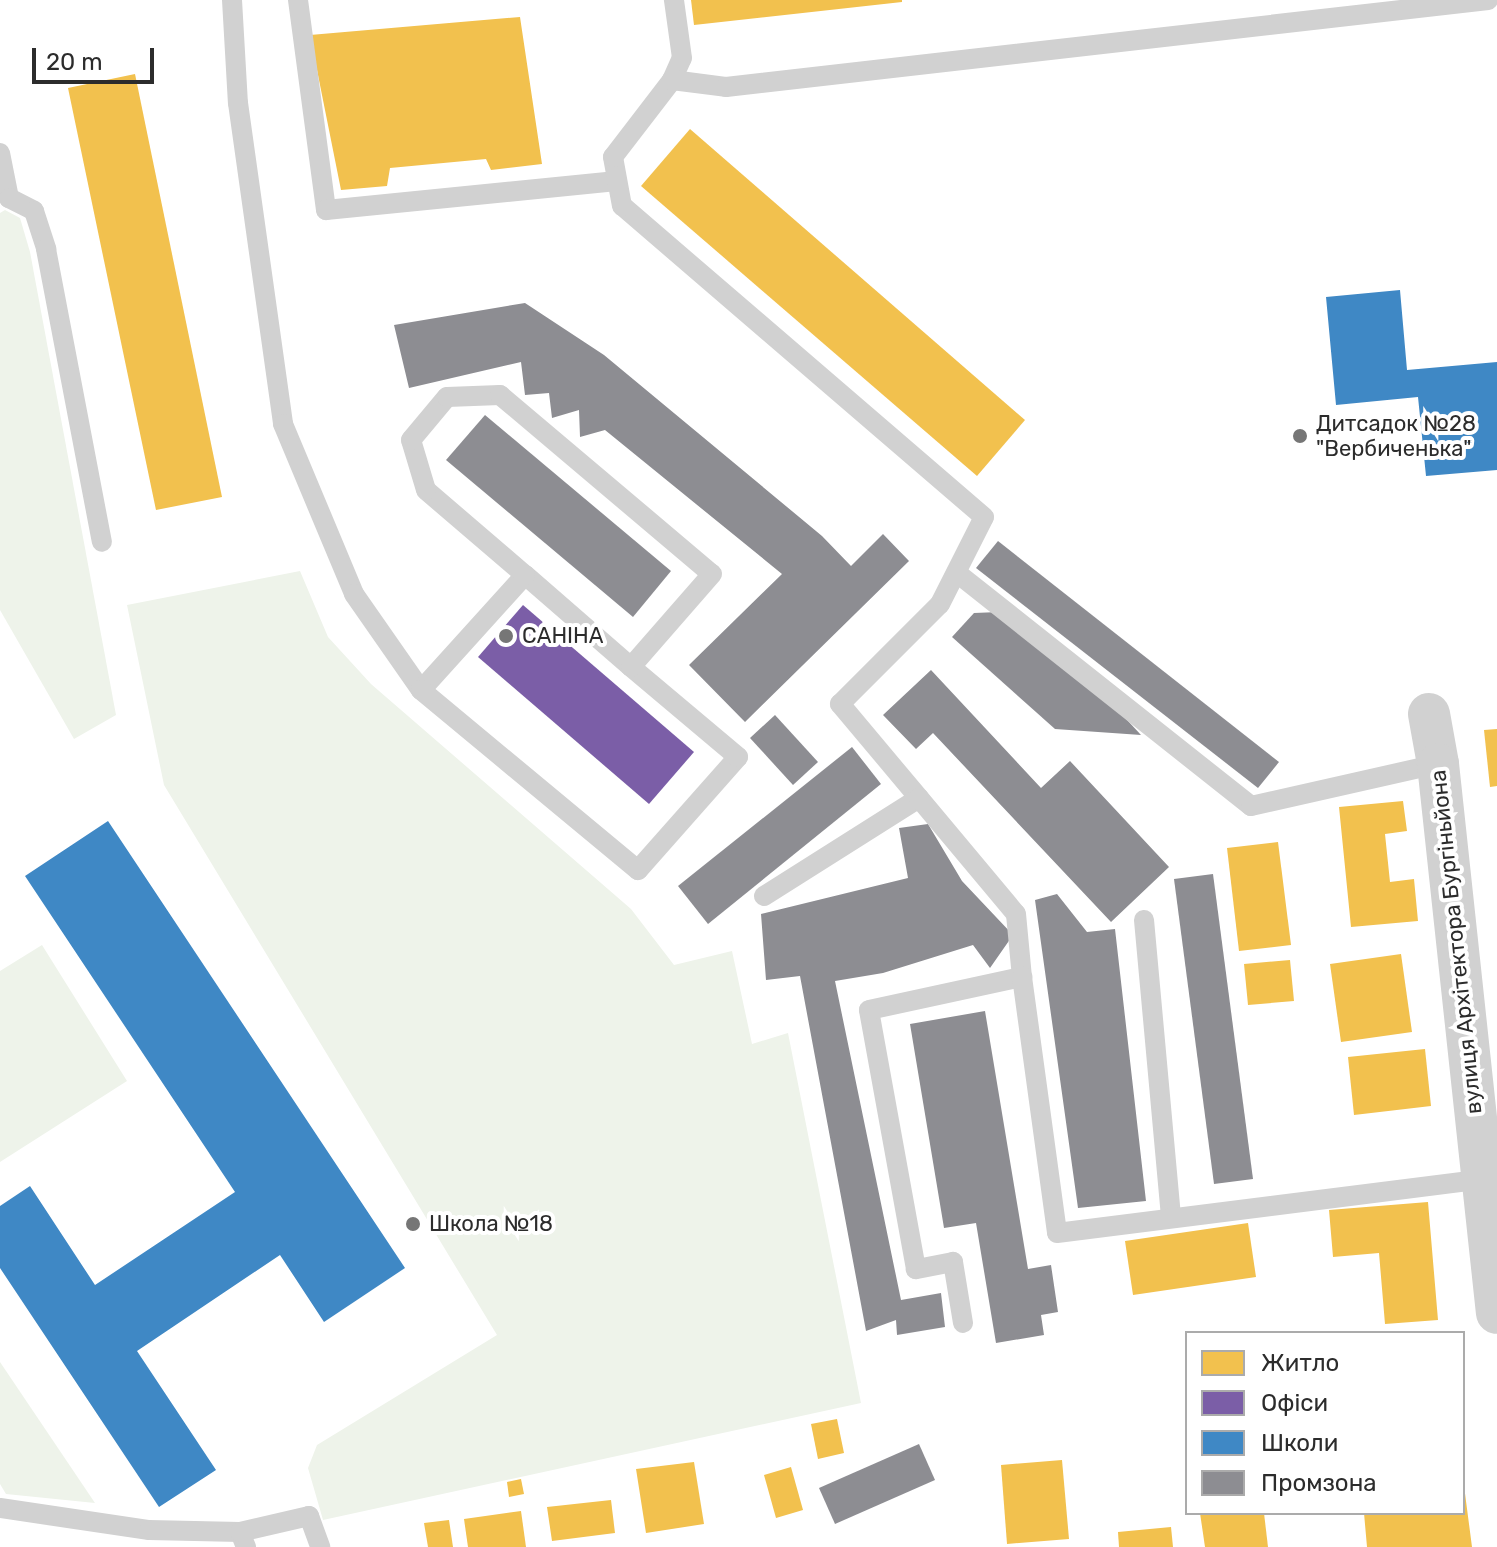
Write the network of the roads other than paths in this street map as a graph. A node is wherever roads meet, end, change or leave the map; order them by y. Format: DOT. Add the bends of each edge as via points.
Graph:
graph roads {
  1 [pos="232,0"];
  2 [pos="298,0"];
  3 [pos="674,0"];
  4 [pos="1488,0"];
  5 [pos="1331,8"];
  6 [pos="672,80"];
  7 [pos="0,153"];
  8 [pos="617,181"];
  9 [pos="5,200"];
  10 [pos="102,542"];
  11 [pos="957,573"];
  12 [pos="525,575"];
  13 [pos="631,667"];
  14 [pos="421,690"];
  15 [pos="1429,714"];
  16 [pos="1438,764"];
  17 [pos="919,798"];
  18 [pos="764,896"];
  19 [pos="1144,920"];
  20 [pos="1022,977"];
  21 [pos="1482,1179"];
  22 [pos="1171,1218"];
  23 [pos="1497,1313"];
  24 [pos="963,1323"];
  25 [pos="0,1508"];
  26 [pos="243,1539"];
  27 [pos="320,1547"];
  1 -- 14 [label="lane" via="238,103 283,424 354,594"];
  2 -- 8 [label="lane" via="326,210"];
  3 -- 6 [label="lane" via="682,58"];
  4 -- 5 [label="lane"];
  5 -- 6 [label="lane" via="726,87"];
  6 -- 8 [label="lane" via="613,157"];
  7 -- 9 [label="lane"];
  8 -- 11 [label="lane" via="622,206 984,517"];
  9 -- 10 [label="lane" via="34,211 46,249"];
  11 -- 16 [label="lane" via="1251,806"];
  11 -- 17 [label="lane" via="940,604 840,704"];
  12 -- 13 [label="lane"];
  12 -- 13 [label="lane" via="426,490 411,440 447,397 500,395 712,574"];
  12 -- 14 [label="lane"];
  13 -- 14 [label="lane" via="738,757 638,870"];
  15 -- 16 [label="street, вулиця Архітектора Бургіньйона"];
  16 -- 21 [label="street, вулиця Архітектора Бургіньйона"];
  17 -- 18 [label="lane"];
  17 -- 20 [label="lane" via="1016,914"];
  19 -- 22 [label="lane"];
  20 -- 22 [label="lane" via="1057,1233"];
  20 -- 24 [label="lane" via="869,1010 916,1269 953,1262"];
  21 -- 22 [label="lane"];
  21 -- 23 [label="street, вулиця Архітектора Бургіньйона"];
  25 -- 26 [label="lane"];
  26 -- 27 [label="lane" via="309,1516"];
}
